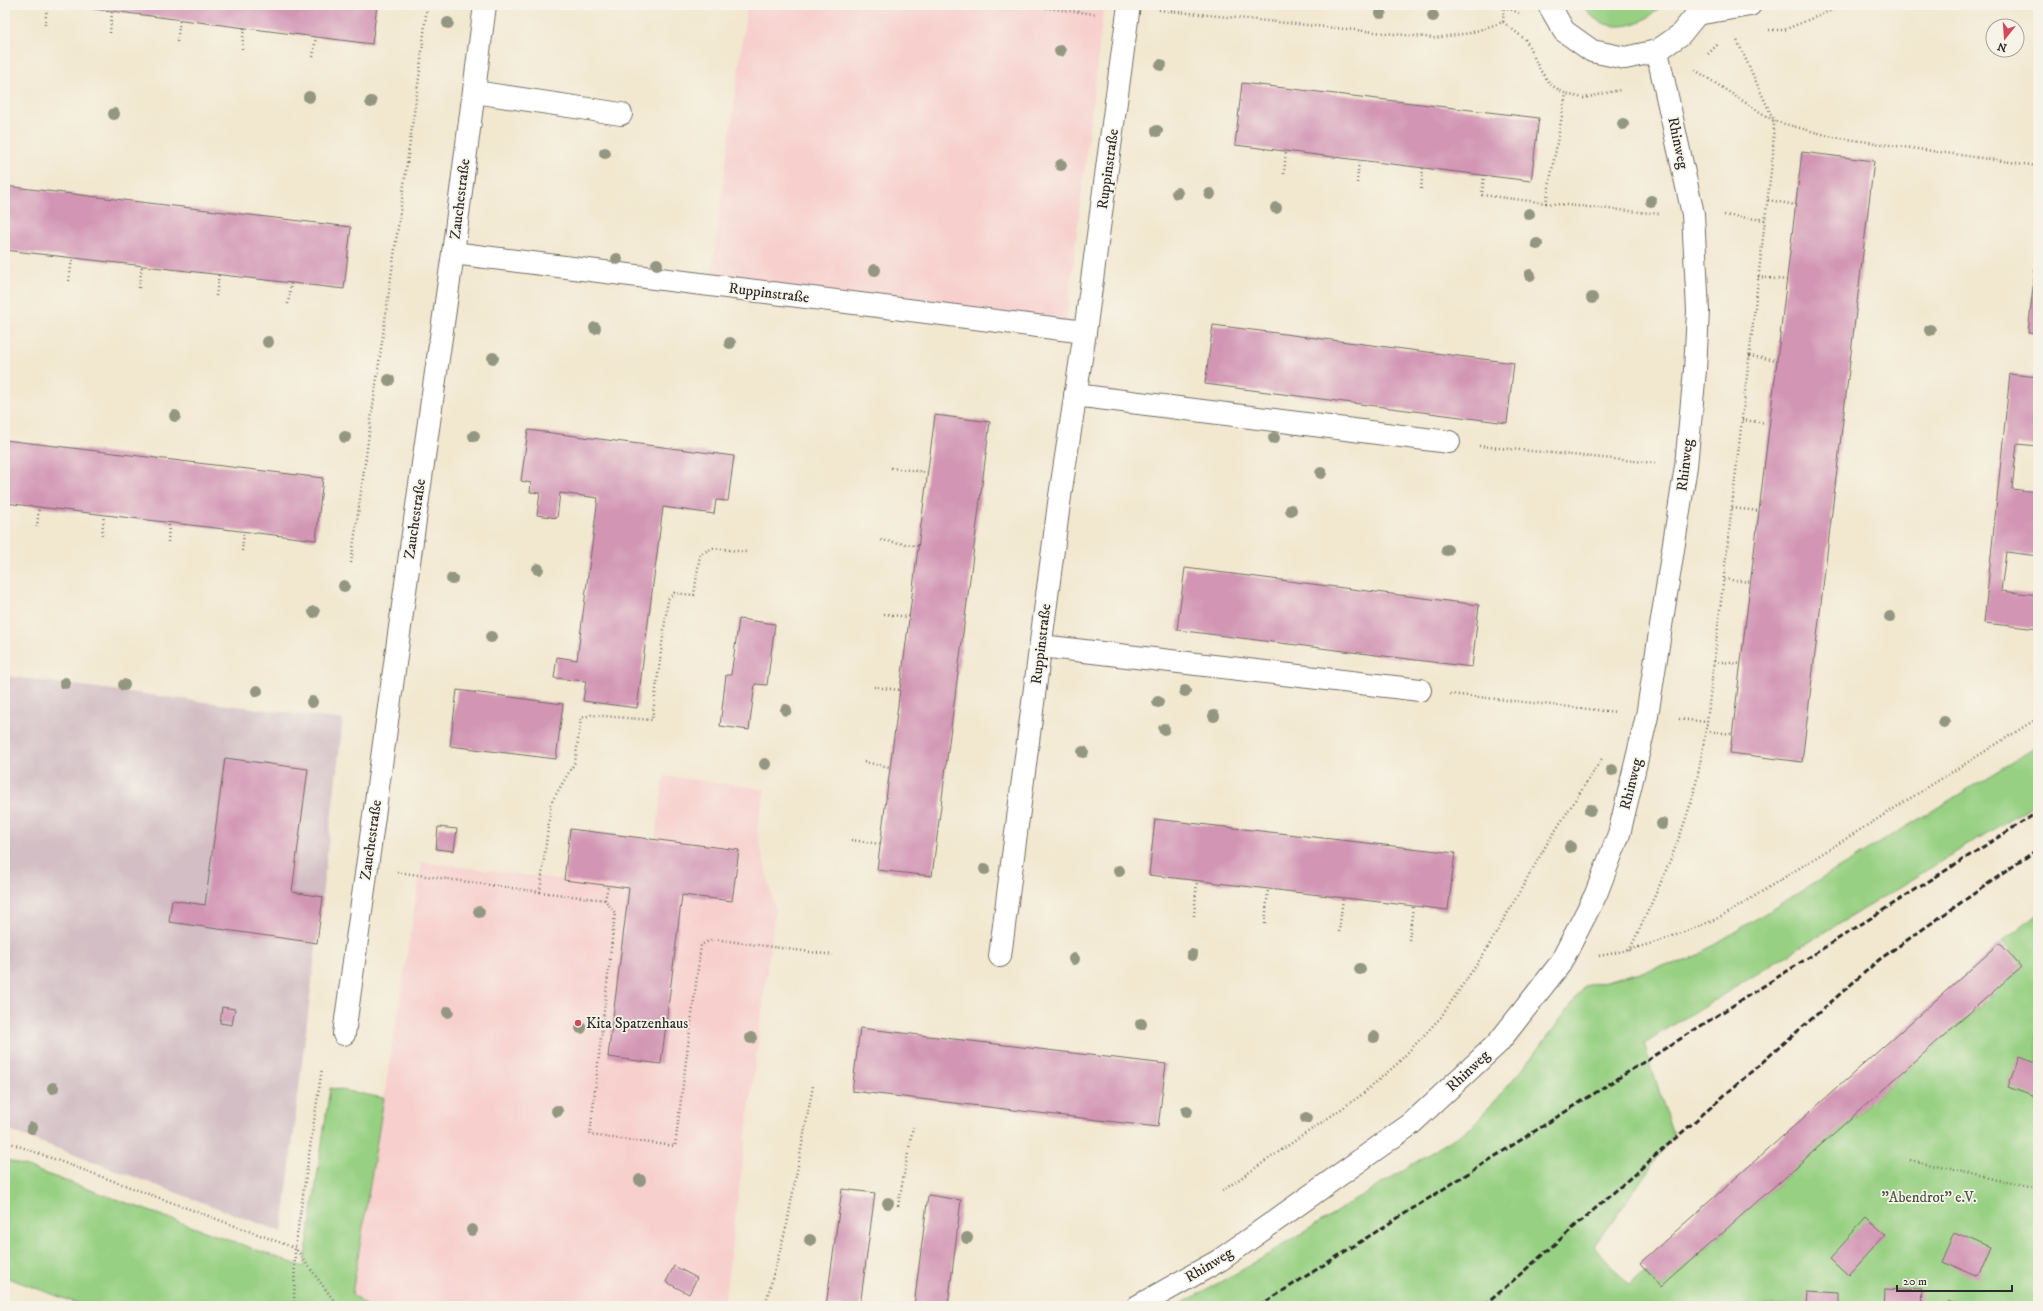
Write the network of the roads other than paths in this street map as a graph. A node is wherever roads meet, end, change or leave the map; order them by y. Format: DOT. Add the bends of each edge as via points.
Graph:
graph roads {
  1 [pos="485,5"];
  2 [pos="1549,5"];
  3 [pos="1750,5"];
  4 [pos="1698,9"];
  5 [pos="1128,10"];
  6 [pos="1657,51"];
  7 [pos="474,92"];
  8 [pos="621,114"];
  9 [pos="453,254"];
  10 [pos="1084,332"];
  11 [pos="1075,396"];
  12 [pos="1449,442"];
  13 [pos="1041,646"];
  14 [pos="1420,690"];
  15 [pos="1000,956"];
  16 [pos="344,1034"];
  17 [pos="1138,1306"];
  1 -- 7 [label="street, Zauchestraße"];
  2 -- 6 [label="street" via="1564,31 1592,51 1625,58"];
  3 -- 4 [label="street"];
  4 -- 6 [label="street" via="1680,35"];
  5 -- 10 [label="street, Ruppinstraße"];
  6 -- 17 [label="street, Rhinweg" via="1693,214 1698,311 1696,370 1686,466 1647,716 1618,834 1596,894 1560,964 1498,1043 1411,1124 1220,1260"];
  7 -- 8 [label="street"];
  7 -- 9 [label="street, Zauchestraße"];
  9 -- 10 [label="street, Ruppinstraße"];
  9 -- 16 [label="street, Zauchestraße"];
  10 -- 11 [label="street, Ruppinstraße"];
  11 -- 12 [label="street"];
  11 -- 13 [label="street, Ruppinstraße"];
  13 -- 14 [label="street"];
  13 -- 15 [label="street, Ruppinstraße"];
}
